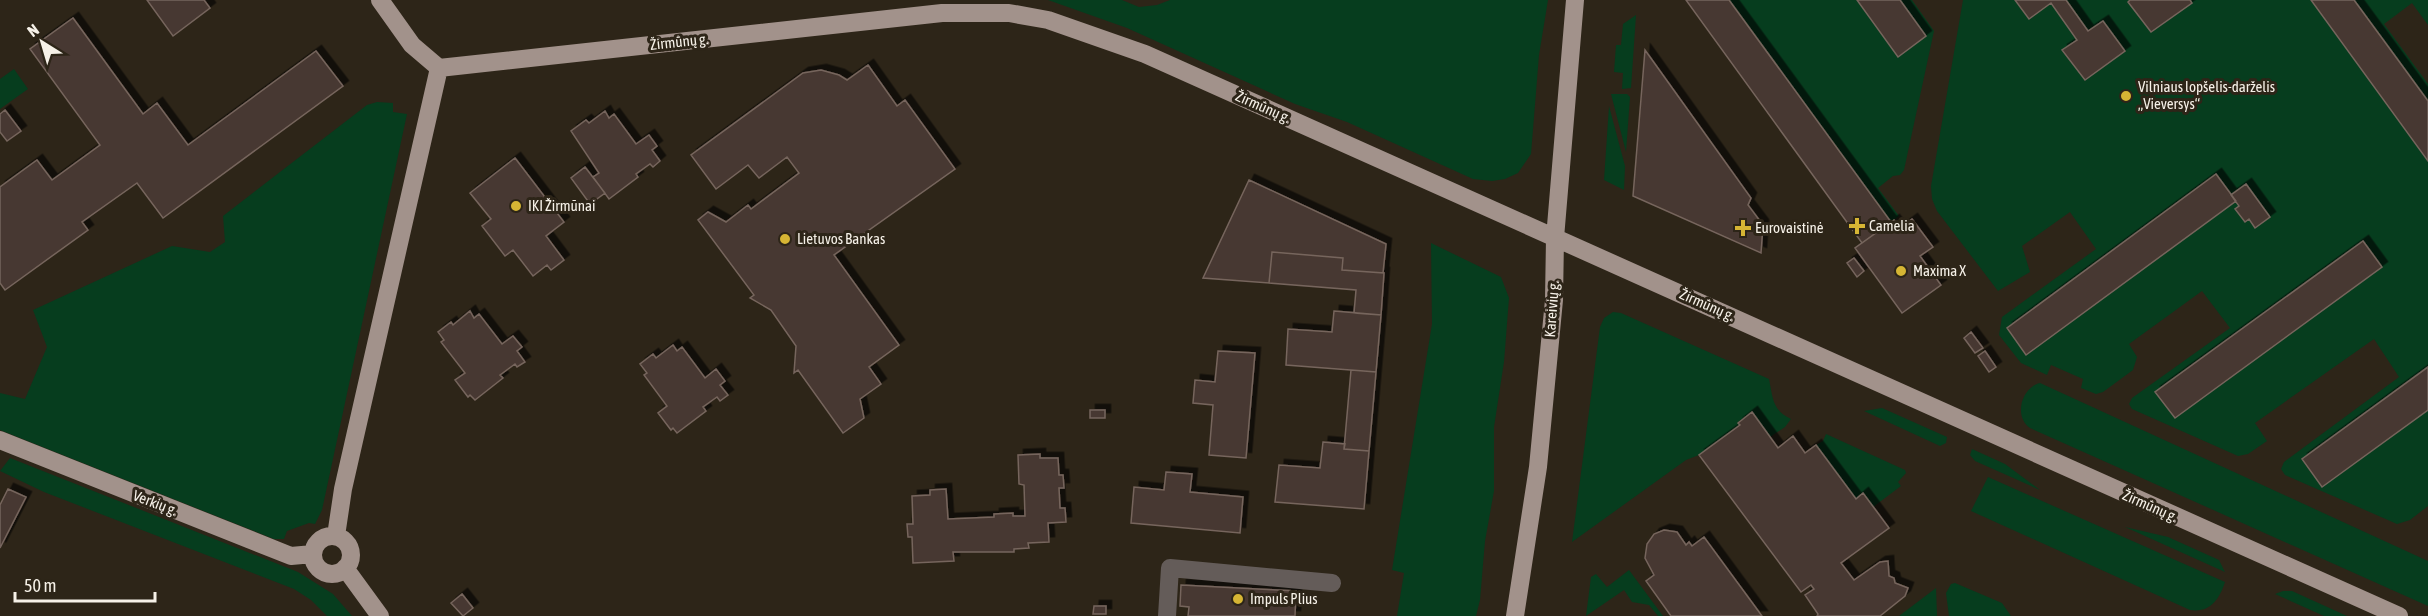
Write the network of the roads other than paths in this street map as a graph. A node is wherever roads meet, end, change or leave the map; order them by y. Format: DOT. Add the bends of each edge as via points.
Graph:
graph roads {
  1 [pos="380,0"];
  2 [pos="1575,0"];
  3 [pos="1009,7"];
  4 [pos="439,68"];
  5 [pos="1555,238"];
  6 [pos="0,440"];
  7 [pos="336,536"];
  8 [pos="313,554"];
  9 [pos="345,568"];
  10 [pos="1332,583"];
  11 [pos="380,616"];
  12 [pos="1167,616"];
  13 [pos="1515,616"];
  14 [pos="2399,616"];
  1 -- 4 [label="main road" via="412,45"];
  2 -- 5 [label="main road, Kareivių g."];
  3 -- 4 [label="main road, Žirmūnų g."];
  3 -- 5 [label="main road, Žirmūnų g." via="1145,54"];
  4 -- 7 [label="main road" via="345,478"];
  5 -- 13 [label="main road, Kareivių g." via="1554,300 1538,467"];
  5 -- 14 [label="main road, Žirmūnų g."];
  6 -- 8 [label="main road, Verkių g." via="291,556"];
  7 -- 8 [label="main road" via="323,538"];
  7 -- 9 [label="main road" via="350,549"];
  8 -- 9 [label="main road" via="321,571 334,574"];
  9 -- 11 [label="main road"];
  10 -- 12 [label="lane" via="1170,568"];
}
